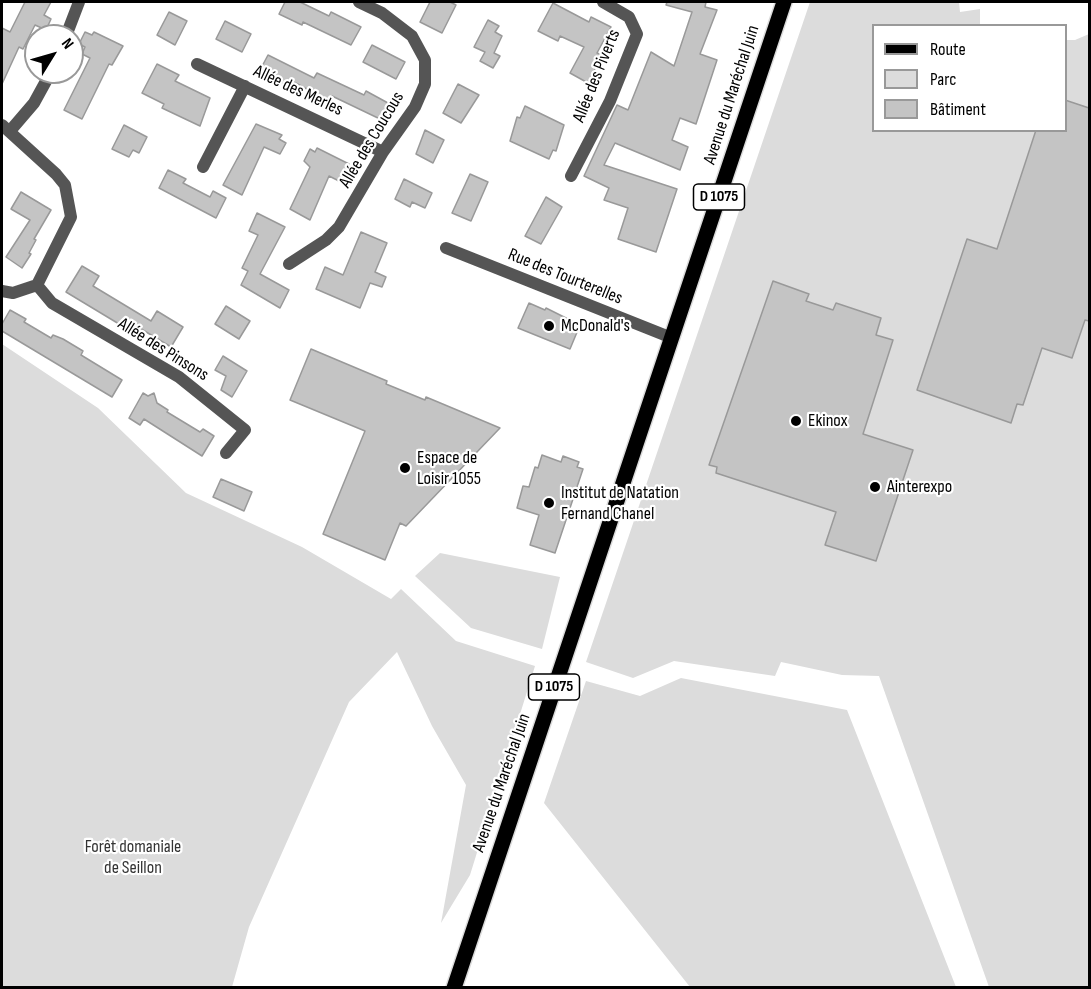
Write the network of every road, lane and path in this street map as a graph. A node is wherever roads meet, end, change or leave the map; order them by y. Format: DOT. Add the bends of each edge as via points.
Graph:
graph roads {
  1 [pos="79,2"];
  2 [pos="359,2"];
  3 [pos="603,2"];
  4 [pos="784,2"];
  5 [pos="71,24"];
  6 [pos="198,64"];
  7 [pos="44,84"];
  8 [pos="245,86"];
  9 [pos="6,128"];
  10 [pos="383,152"];
  11 [pos="203,166"];
  12 [pos="571,176"];
  13 [pos="446,248"];
  14 [pos="289,264"];
  15 [pos="36,285"];
  16 [pos="2,291"];
  17 [pos="672,338"];
  18 [pos="226,453"];
  19 [pos="454,987"];
  1 -- 5 [label="street"];
  2 -- 10 [label="street, Allée des Coucous" via="382,13 412,36 425,60 425,84 415,107"];
  3 -- 12 [label="street, Allée des Piverts" via="629,17 637,34 610,101"];
  4 -- 17 [label="main road, Avenue du Maréchal Juin / D 1075"];
  6 -- 8 [label="street, Allée des Merles"];
  7 -- 9 [label="street" via="34,103"];
  8 -- 10 [label="street, Allée des Merles"];
  8 -- 11 [label="street"];
  9 -- 15 [label="street" via="65,185 71,217"];
  10 -- 14 [label="street, Allée des Coucous" via="339,227"];
  13 -- 17 [label="street, Rue des Tourterelles"];
  15 -- 16 [label="street" via="14,293"];
  15 -- 18 [label="street, Allée des Pinsons" via="52,303 179,377 245,430"];
  17 -- 19 [label="main road, Avenue du Maréchal Juin / D 1075"];
}
